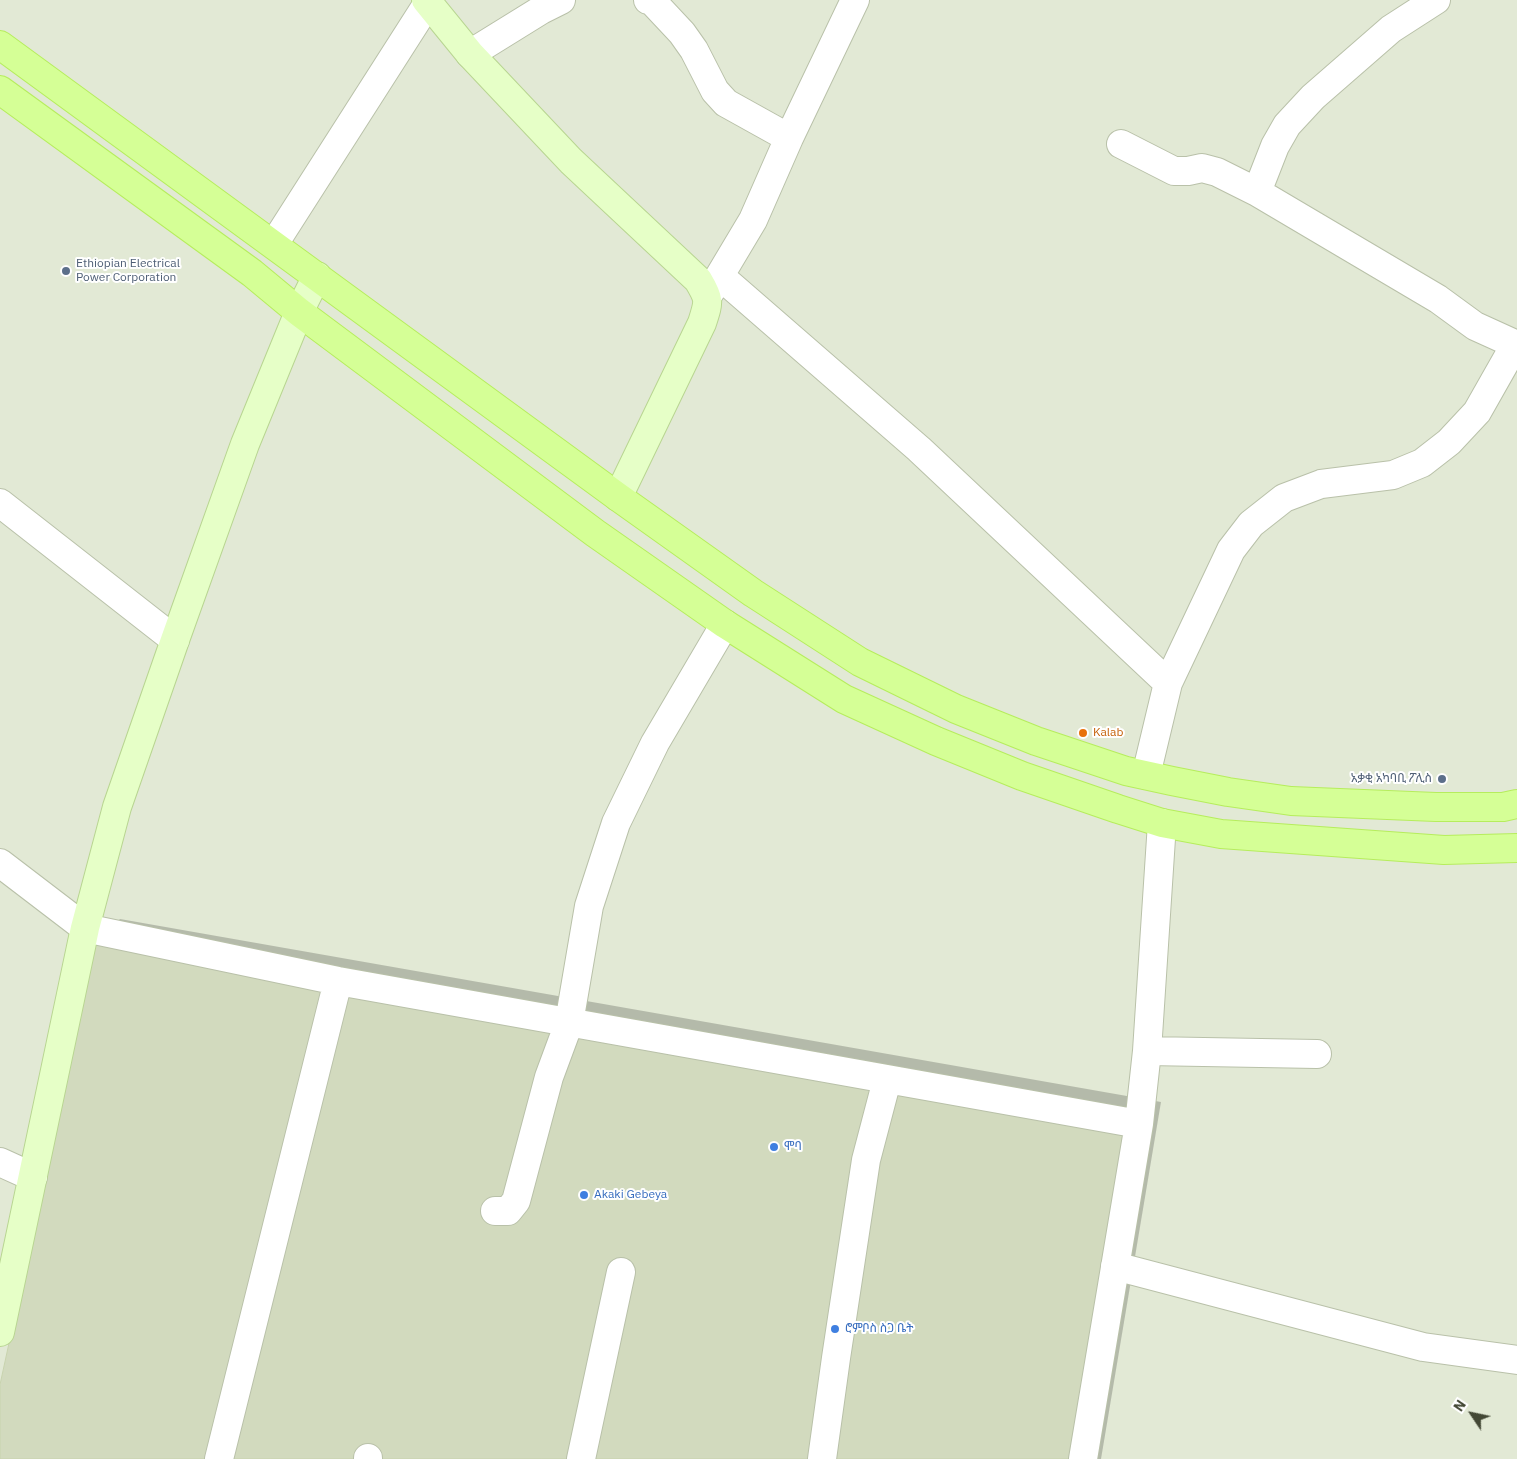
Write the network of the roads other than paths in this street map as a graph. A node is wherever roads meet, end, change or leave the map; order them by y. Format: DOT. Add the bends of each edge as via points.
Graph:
graph roads {
  1 [pos="561,0"];
  2 [pos="651,0"];
  3 [pos="855,0"];
  4 [pos="1436,0"];
  5 [pos="427,1"];
  6 [pos="0,45"];
  7 [pos="470,54"];
  8 [pos="0,90"];
  9 [pos="789,138"];
  10 [pos="1121,144"];
  11 [pos="1257,192"];
  12 [pos="274,244"];
  13 [pos="317,276"];
  14 [pos="714,286"];
  15 [pos="299,312"];
  16 [pos="1516,345"];
  17 [pos="618,497"];
  18 [pos="0,503"];
  19 [pos="725,624"];
  20 [pos="175,640"];
  21 [pos="1168,683"];
  22 [pos="1146,775"];
  23 [pos="1517,804"];
  24 [pos="1162,823"];
  25 [pos="1517,848"];
  26 [pos="0,864"];
  27 [pos="85,928"];
  28 [pos="338,980"];
  29 [pos="569,1023"];
  30 [pos="1147,1051"];
  31 [pos="1317,1054"];
  32 [pos="887,1080"];
  33 [pos="1139,1124"];
  34 [pos="0,1162"];
  35 [pos="33,1177"];
  36 [pos="495,1212"];
  37 [pos="1115,1266"];
  38 [pos="621,1272"];
  39 [pos="0,1332"];
  40 [pos="1517,1360"];
  41 [pos="219,1459"];
  42 [pos="581,1459"];
  43 [pos="822,1459"];
  44 [pos="1083,1459"];
  1 -- 7 [label="street"];
  2 -- 9 [label="street" via="682,33 715,91 726,103"];
  3 -- 9 [label="street"];
  4 -- 11 [label="street" via="1391,29 1313,97 1287,125"];
  5 -- 7 [label="street"];
  5 -- 12 [label="street"];
  6 -- 12 [label="main road"];
  7 -- 14 [label="street" via="571,161 698,280"];
  8 -- 15 [label="main road" via="252,273"];
  9 -- 14 [label="street" via="753,220"];
  10 -- 11 [label="street" via="1174,171 1202,168"];
  11 -- 16 [label="street" via="1438,299 1475,326"];
  12 -- 13 [label="main road"];
  13 -- 15 [label="street"];
  13 -- 17 [label="main road"];
  14 -- 17 [label="street" via="702,323"];
  14 -- 21 [label="street" via="919,449"];
  15 -- 19 [label="main road" via="595,534"];
  15 -- 20 [label="street" via="245,444"];
  16 -- 21 [label="street" via="1477,412 1449,442 1422,463 1393,476 1321,484 1284,498 1251,524 1231,550"];
  17 -- 22 [label="main road" via="753,593 860,662 956,709 1036,741"];
  18 -- 20 [label="street"];
  19 -- 24 [label="main road" via="844,699 936,742 1022,776"];
  19 -- 29 [label="street" via="655,743 616,823 589,906"];
  20 -- 27 [label="street" via="117,807"];
  21 -- 22 [label="street"];
  22 -- 23 [label="main road" via="1291,801 1436,807"];
  24 -- 25 [label="main road" via="1221,834 1285,840 1444,850"];
  24 -- 30 [label="street"];
  26 -- 27 [label="street"];
  27 -- 28 [label="street"];
  27 -- 35 [label="street"];
  28 -- 29 [label="street"];
  28 -- 41 [label="street"];
  29 -- 32 [label="street"];
  29 -- 36 [label="street" via="549,1077 516,1201 508,1211"];
  30 -- 31 [label="street"];
  30 -- 33 [label="street"];
  32 -- 33 [label="street"];
  32 -- 43 [label="street" via="866,1160"];
  33 -- 37 [label="street"];
  34 -- 35 [label="street"];
  35 -- 39 [label="street"];
  37 -- 40 [label="street" via="1423,1347"];
  37 -- 44 [label="street"];
  38 -- 42 [label="street"];
}
